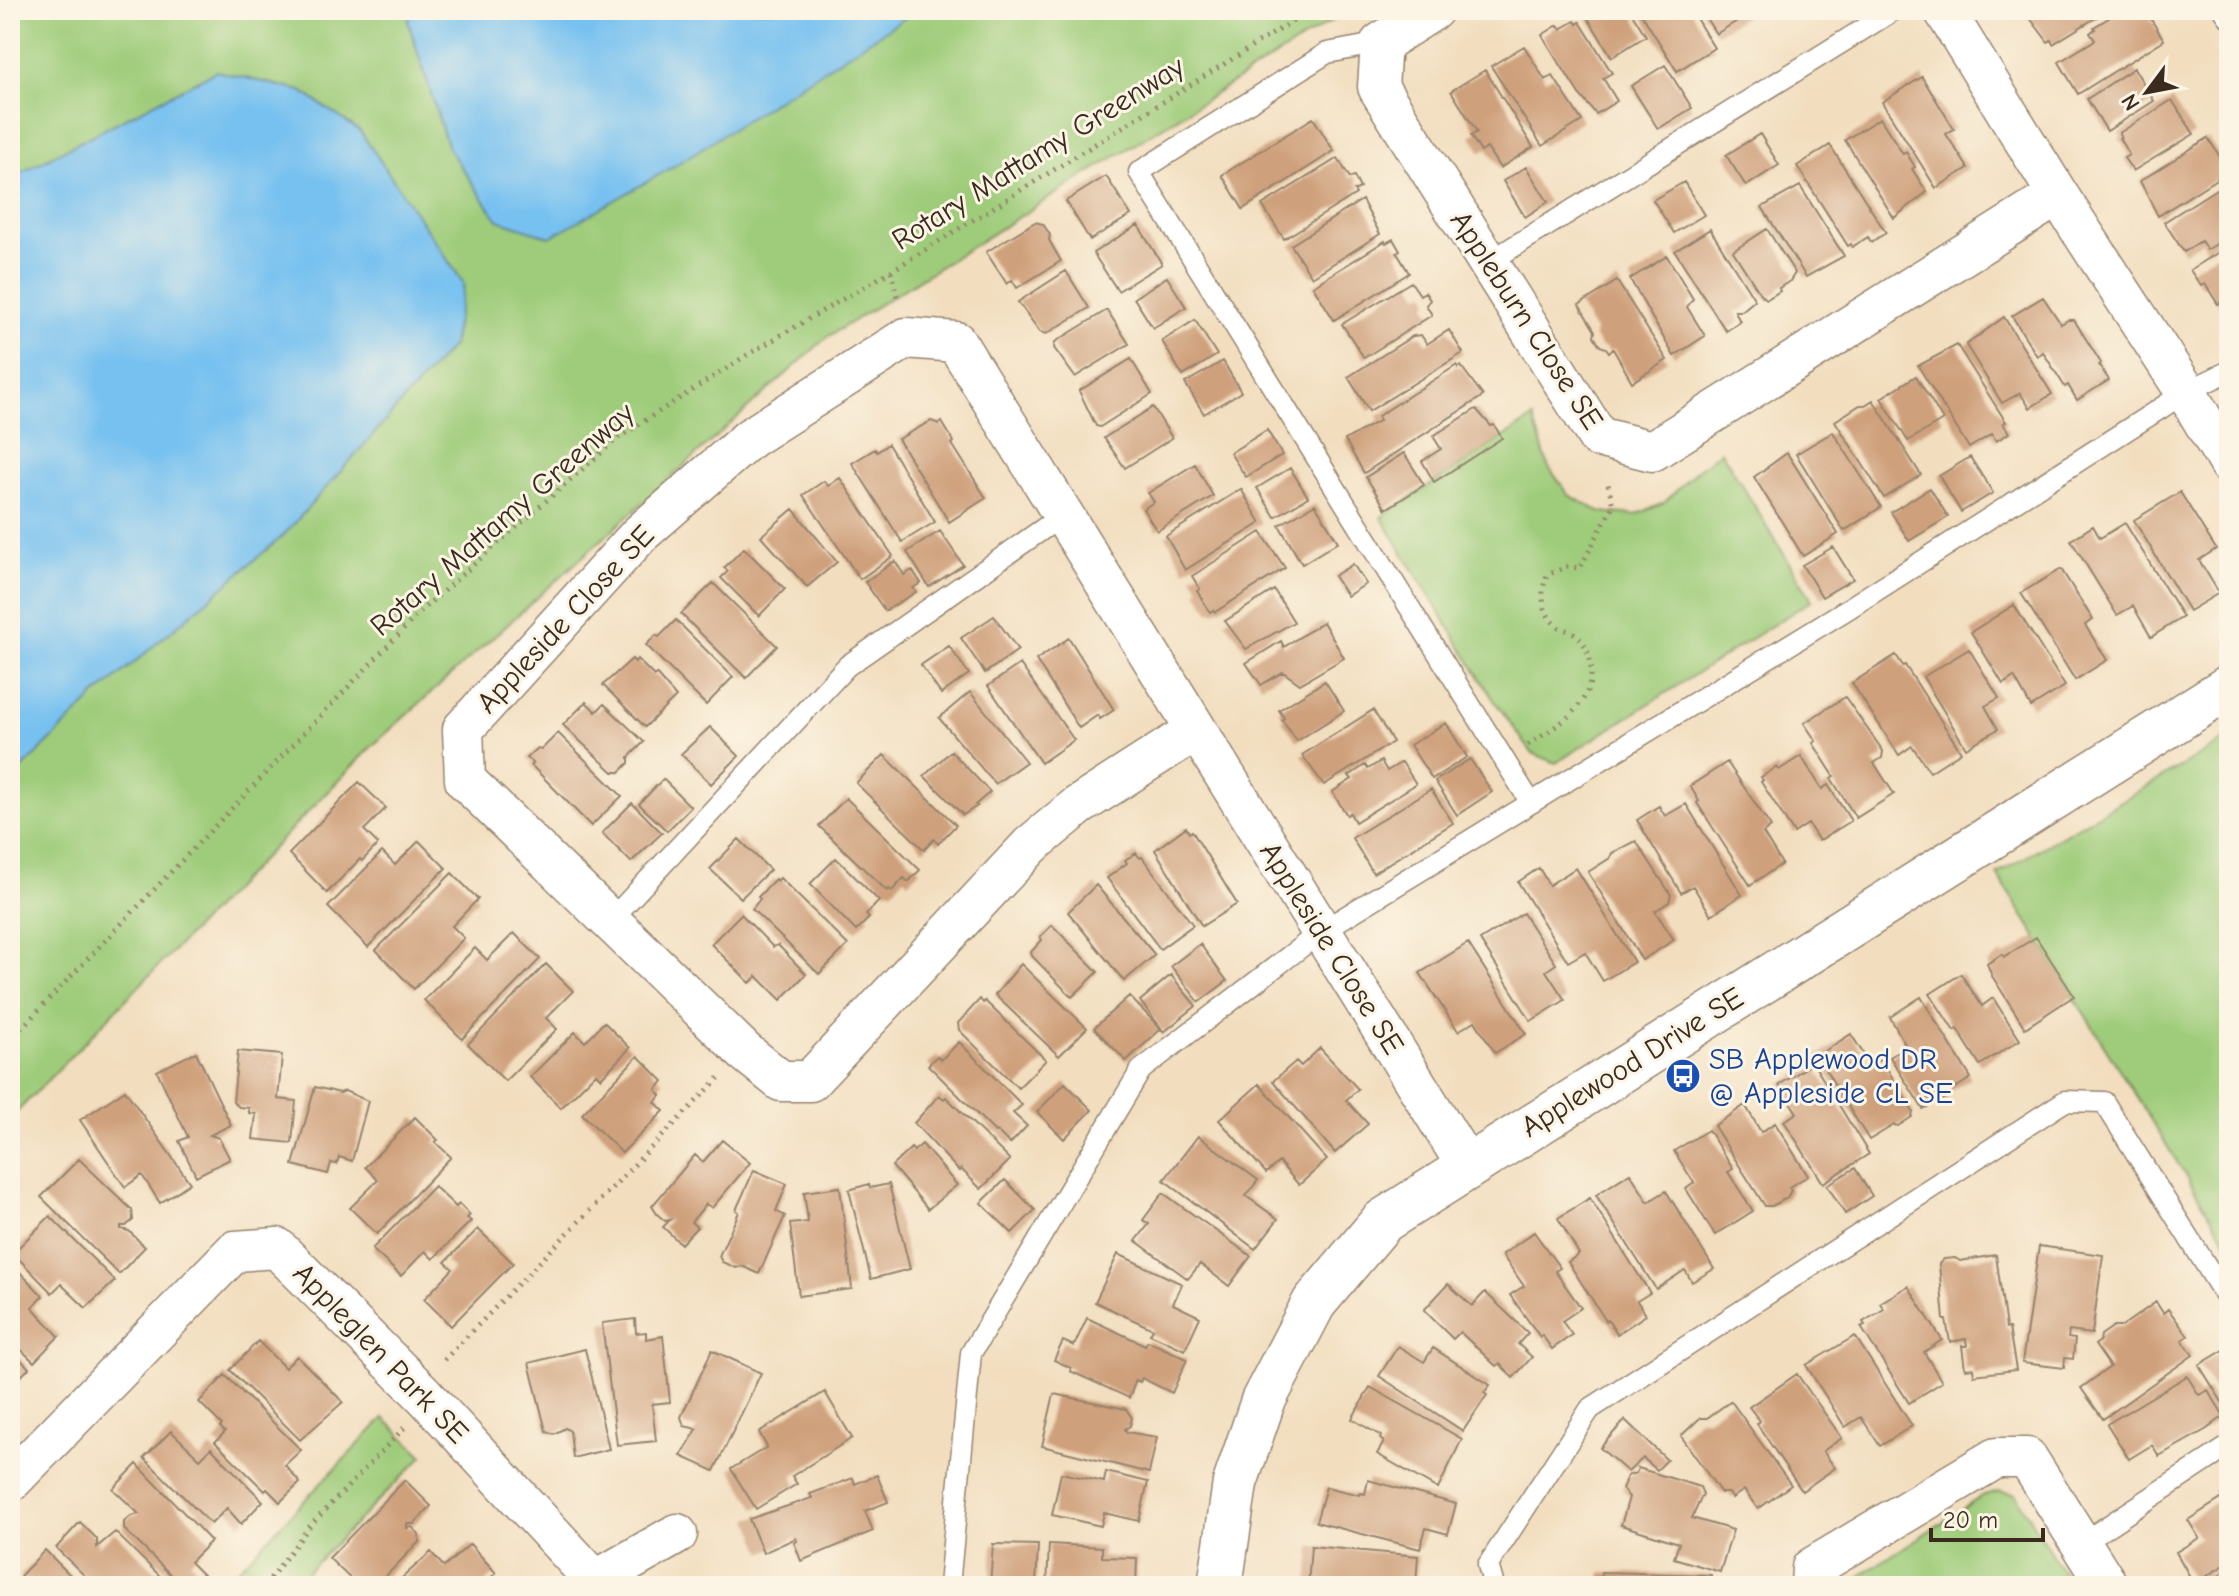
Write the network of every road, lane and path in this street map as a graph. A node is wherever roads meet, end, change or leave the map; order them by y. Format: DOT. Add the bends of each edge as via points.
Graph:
graph roads {
  1 [pos="1311,10"];
  2 [pos="1433,10"];
  3 [pos="1894,10"];
  4 [pos="1944,10"];
  5 [pos="2224,10"];
  6 [pos="2229,17"];
  7 [pos="1381,43"];
  8 [pos="2058,195"];
  9 [pos="1489,262"];
  10 [pos="2229,371"];
  11 [pos="2186,392"];
  12 [pos="1598,437"];
  13 [pos="2229,464"];
  14 [pos="1063,515"];
  15 [pos="2229,687"];
  16 [pos="1196,730"];
  17 [pos="1504,761"];
  18 [pos="1531,803"];
  19 [pos="609,922"];
  20 [pos="1322,931"];
  21 [pos="10,1040"];
  22 [pos="745,1052"];
  23 [pos="1467,1166"];
  24 [pos="2229,1302"];
  25 [pos="424,1395"];
  26 [pos="2229,1446"];
  27 [pos="10,1482"];
  28 [pos="677,1534"];
  29 [pos="2082,1543"];
  30 [pos="599,1583"];
  31 [pos="268,1586"];
  32 [pos="949,1586"];
  33 [pos="1220,1586"];
  34 [pos="1494,1586"];
  35 [pos="1811,1586"];
  36 [pos="2108,1586"];
  1 -- 21 [label="path, Rotary Mattamy Greenway" via="618,438 424,608"];
  2 -- 7 [label="street"];
  3 -- 9 [label="lane"];
  4 -- 8 [label="street"];
  5 -- 6 [label="lane"];
  7 -- 9 [label="street, Appleburn Close SE" via="1378,87"];
  7 -- 17 [label="lane" via="1327,53 1139,172"];
  8 -- 11 [label="street"];
  8 -- 12 [label="street, Appleburn Close SE" via="1652,451"];
  9 -- 12 [label="street, Appleburn Close SE"];
  10 -- 11 [label="lane"];
  11 -- 13 [label="street"];
  11 -- 18 [label="lane"];
  12 -- 17 [label="path" via="1613,506 1580,568 1547,575 1541,589 1544,608 1557,626 1574,632 1589,650 1590,689 1578,710"];
  14 -- 16 [label="street, Appleside Close SE"];
  14 -- 19 [label="lane" via="847,666"];
  14 -- 19 [label="street, Appleside Close SE" via="956,342 906,338 750,438 640,534 463,729 465,780"];
  15 -- 23 [label="street, Applewood Drive SE"];
  16 -- 20 [label="street, Appleside Close SE"];
  16 -- 22 [label="street, Appleside Close SE" via="1078,806 1031,845 810,1081 781,1081"];
  17 -- 18 [label="lane"];
  18 -- 20 [label="lane"];
  19 -- 22 [label="street, Appleside Close SE"];
  20 -- 23 [label="street, Appleside Close SE"];
  20 -- 32 [label="lane" via="1141,1070 971,1353"];
  22 -- 25 [label="path" via="441,1363"];
  23 -- 33 [label="street, Applewood Drive SE" via="1383,1221 1314,1303 1263,1401 1235,1483"];
  24 -- 34 [label="lane" via="2104,1102 2065,1101 1590,1409 1488,1565"];
  25 -- 27 [label="street, Appleglen Park SE" via="277,1248 235,1251"];
  25 -- 30 [label="street, Appleglen Park SE"];
  25 -- 31 [label="path" via="406,1427 309,1527"];
  26 -- 29 [label="lane"];
  28 -- 30 [label="street"];
  29 -- 35 [label="street" via="2027,1458 1996,1458 1812,1568"];
  29 -- 36 [label="street"];
}
